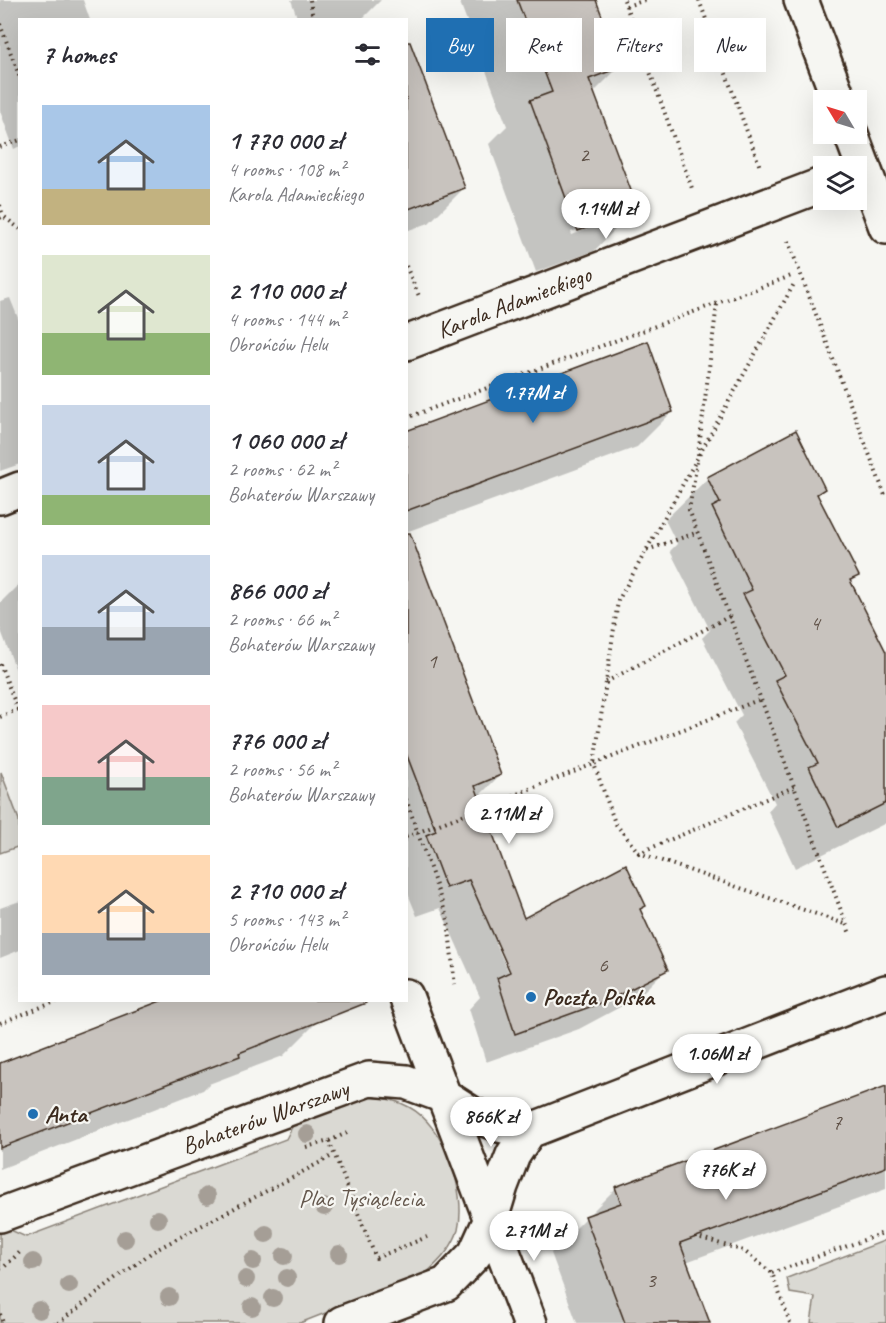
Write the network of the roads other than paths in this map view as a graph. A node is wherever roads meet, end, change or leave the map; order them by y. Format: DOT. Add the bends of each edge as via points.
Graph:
graph roads {
  1 [pos="801,0"];
  2 [pos="835,90"];
  3 [pos="867,184"];
  4 [pos="813,188"];
  5 [pos="886,227"];
  6 [pos="408,341"];
  7 [pos="18,490"];
  8 [pos="0,496"];
  9 [pos="886,992"];
  10 [pos="408,1001"];
  11 [pos="444,1096"];
  12 [pos="529,1131"];
  13 [pos="0,1215"];
  14 [pos="490,1219"];
  15 [pos="342,1323"];
  16 [pos="530,1323"];
  1 -- 2 [label="street"];
  3 -- 5 [label="street"];
  4 -- 6 [label="street, Karola Adamieckiego"];
  7 -- 8 [label="street"];
  9 -- 12 [label="street"];
  10 -- 11 [label="street"];
  11 -- 12 [label="street, Bohaterów Warszawy" via="499,1125"];
  11 -- 13 [label="street, Bohaterów Warszawy" via="406,1082 369,1078"];
  11 -- 14 [label="street"];
  12 -- 14 [label="street" via="513,1155"];
  14 -- 15 [label="street" via="475,1254 447,1284"];
  14 -- 16 [label="street"];
}
